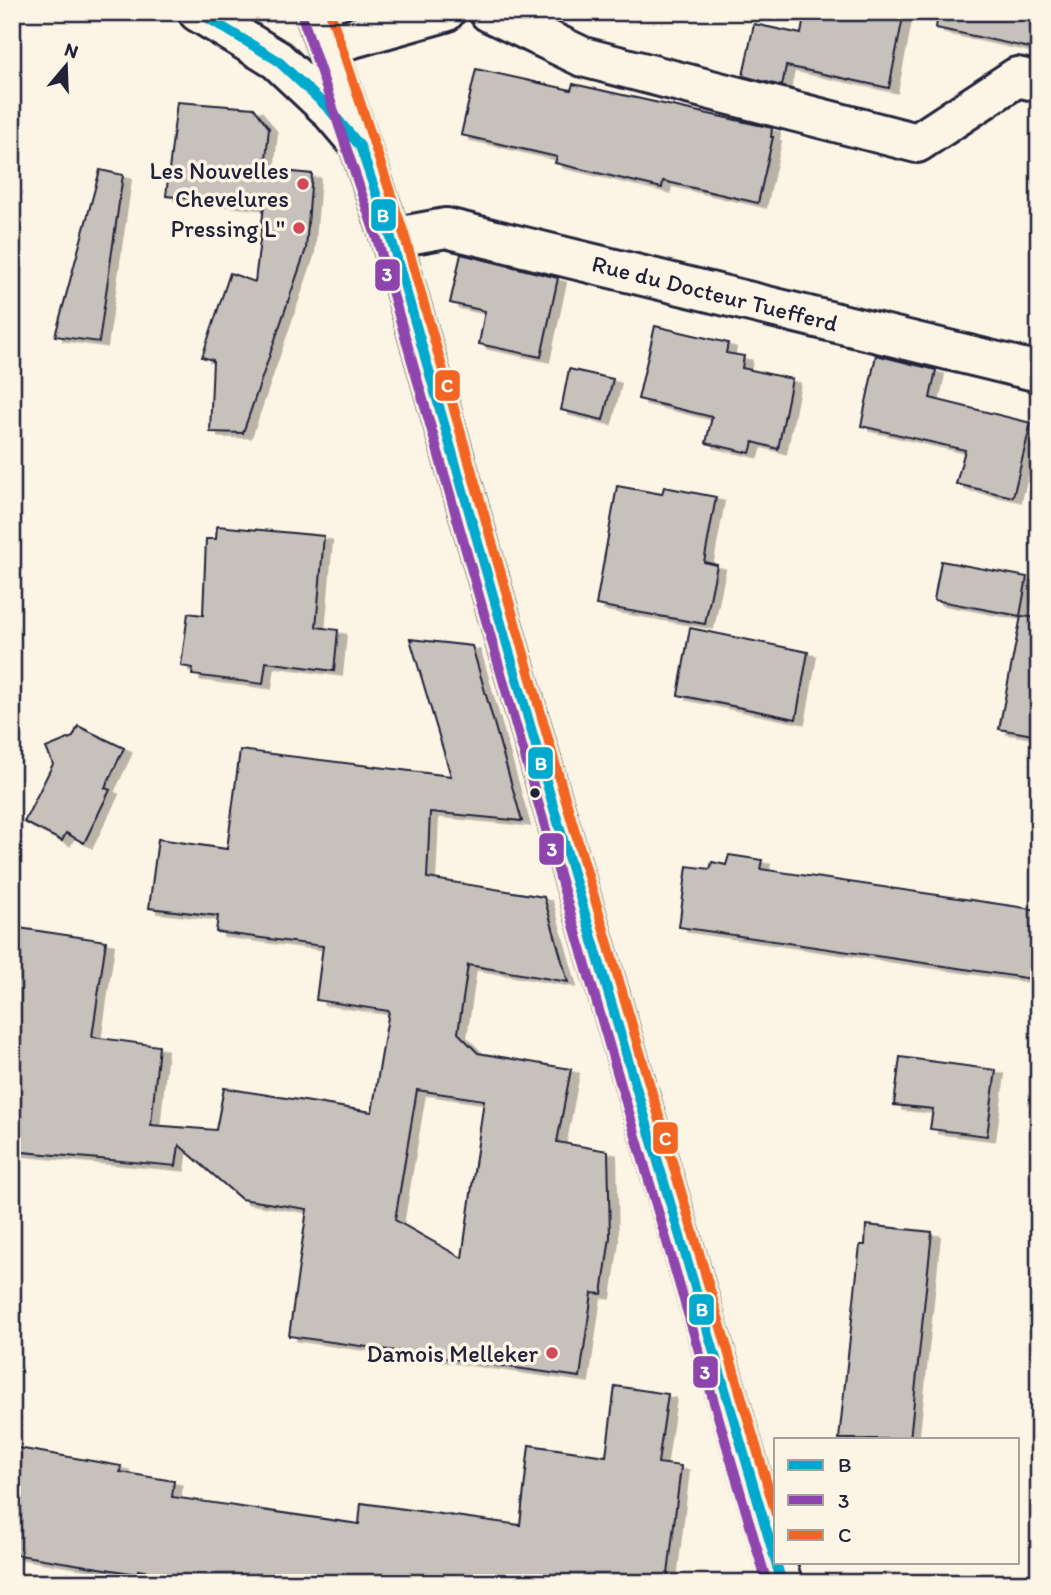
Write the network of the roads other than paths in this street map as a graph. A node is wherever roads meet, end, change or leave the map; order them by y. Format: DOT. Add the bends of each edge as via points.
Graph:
graph roads {
  1 [pos="198,12"];
  2 [pos="445,12"];
  3 [pos="489,12"];
  4 [pos="321,29"];
  5 [pos="1039,82"];
  6 [pos="360,146"];
  7 [pos="391,238"];
  8 [pos="1039,372"];
  9 [pos="774,1556"];
  10 [pos="776,1564"];
  11 [pos="782,1583"];
  1 -- 6 [label="street" via="277,60"];
  2 -- 4 [label="street"];
  3 -- 5 [label="street" via="583,57 917,143 1017,77"];
  4 -- 6 [label="street"];
  6 -- 7 [label="street"];
  7 -- 8 [label="street, Rue du Docteur Tuefferd" via="446,228"];
  7 -- 9 [label="street"];
  10 -- 11 [label="street"];
}
